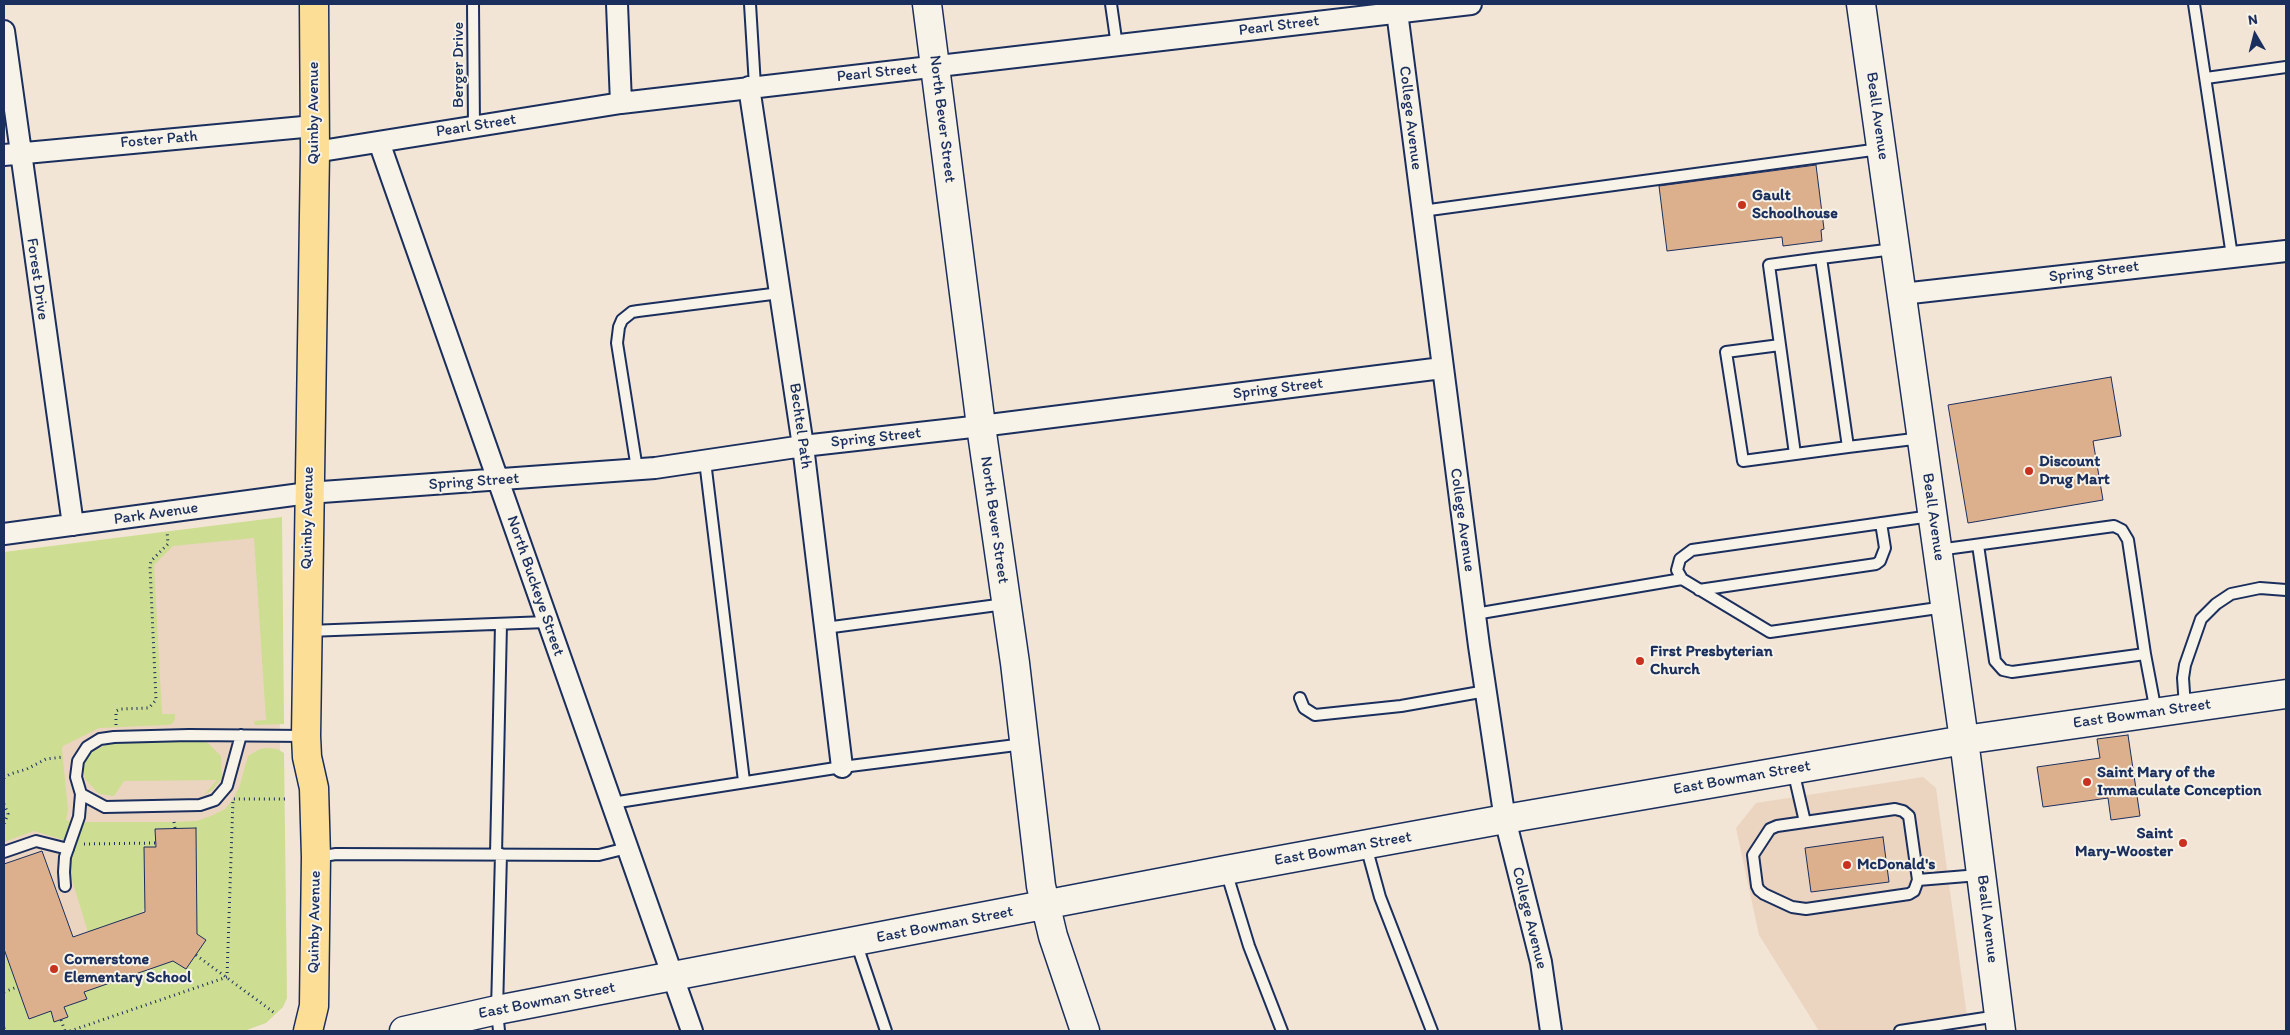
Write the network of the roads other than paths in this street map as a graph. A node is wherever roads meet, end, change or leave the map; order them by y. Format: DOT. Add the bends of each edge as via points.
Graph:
graph roads {
  1 [pos="314,4"];
  2 [pos="473,4"];
  3 [pos="617,4"];
  4 [pos="750,4"];
  5 [pos="927,4"];
  6 [pos="1112,4"];
  7 [pos="1471,4"];
  8 [pos="1861,4"];
  9 [pos="2194,4"];
  10 [pos="1396,8"];
  11 [pos="4,32"];
  12 [pos="1117,46"];
  13 [pos="936,67"];
  14 [pos="2286,67"];
  15 [pos="2206,78"];
  16 [pos="752,87"];
  17 [pos="621,103"];
  18 [pos="474,127"];
  19 [pos="314,139"];
  20 [pos="379,142"];
  21 [pos="1881,149"];
  22 [pos="12,154"];
  23 [pos="1422,210"];
  24 [pos="1895,249"];
  25 [pos="2286,251"];
  26 [pos="2232,256"];
  27 [pos="1821,258"];
  28 [pos="780,293"];
  29 [pos="1902,294"];
  30 [pos="1780,345"];
  31 [pos="1442,368"];
  32 [pos="980,426"];
  33 [pos="1922,438"];
  34 [pos="803,446"];
  35 [pos="1848,448"];
  36 [pos="1795,454"];
  37 [pos="705,460"];
  38 [pos="637,470"];
  39 [pos="499,480"];
  40 [pos="308,493"];
  41 [pos="1933,515"];
  42 [pos="1881,522"];
  43 [pos="73,525"];
  44 [pos="4,534"];
  45 [pos="1978,545"];
  46 [pos="1938,550"];
  47 [pos="1682,579"];
  48 [pos="1699,590"];
  49 [pos="2286,590"];
  50 [pos="1007,604"];
  51 [pos="1945,606"];
  52 [pos="1475,614"];
  53 [pos="547,622"];
  54 [pos="501,624"];
  55 [pos="825,628"];
  56 [pos="307,631"];
  57 [pos="2145,654"];
  58 [pos="1486,691"];
  59 [pos="2286,694"];
  60 [pos="1300,698"];
  61 [pos="2185,708"];
  62 [pos="2156,712"];
  63 [pos="241,736"];
  64 [pos="306,736"];
  65 [pos="1964,740"];
  66 [pos="1025,744"];
  67 [pos="842,766"];
  68 [pos="1793,769"];
  69 [pos="744,782"];
  70 [pos="80,794"];
  71 [pos="612,802"];
  72 [pos="1504,820"];
  73 [pos="1805,822"];
  74 [pos="1365,845"];
  75 [pos="69,846"];
  76 [pos="627,848"];
  77 [pos="4,852"];
  78 [pos="498,854"];
  79 [pos="316,857"];
  80 [pos="1226,870"];
  81 [pos="1981,874"];
  82 [pos="1918,880"];
  83 [pos="65,886"];
  84 [pos="1046,906"];
  85 [pos="856,942"];
  86 [pos="670,967"];
  87 [pos="498,1021"];
  88 [pos="2000,1023"];
  89 [pos="1436,1030"];
  90 [pos="308,1031"];
  91 [pos="404,1031"];
  92 [pos="692,1031"];
  93 [pos="886,1031"];
  94 [pos="1086,1031"];
  95 [pos="1282,1031"];
  96 [pos="1551,1031"];
  97 [pos="1900,1031"];
  1 -- 19 [label="main road, Quinby Avenue"];
  2 -- 18 [label="lane, Berger Drive"];
  3 -- 17 [label="street"];
  4 -- 16 [label="lane"];
  5 -- 13 [label="main road, North Bever Street"];
  6 -- 12 [label="lane"];
  7 -- 10 [label="street, Pearl Street"];
  8 -- 21 [label="main road, Beall Avenue"];
  9 -- 15 [label="lane"];
  10 -- 12 [label="street, Pearl Street"];
  10 -- 23 [label="street, College Avenue"];
  11 -- 22 [label="street, Forest Drive"];
  12 -- 13 [label="street, Pearl Street"];
  13 -- 16 [label="street, Pearl Street"];
  13 -- 32 [label="main road, North Bever Street"];
  14 -- 15 [label="lane"];
  15 -- 26 [label="lane"];
  16 -- 17 [label="street, Pearl Street"];
  16 -- 28 [label="street, Bechtel Path"];
  17 -- 18 [label="street, Pearl Street"];
  18 -- 20 [label="street, Pearl Street"];
  19 -- 20 [label="street, Pearl Street"];
  19 -- 22 [label="street, Foster Path"];
  19 -- 40 [label="main road, Quinby Avenue"];
  20 -- 39 [label="street, North Buckeye Street"];
  21 -- 23 [label="lane"];
  21 -- 24 [label="main road, Beall Avenue"];
  22 -- 43 [label="street, Forest Drive"];
  23 -- 31 [label="street, College Avenue"];
  24 -- 27 [label="lane"];
  24 -- 29 [label="main road, Beall Avenue"];
  25 -- 26 [label="street, Spring Street"];
  26 -- 29 [label="street, Spring Street"];
  27 -- 30 [label="lane" via="1769,265"];
  27 -- 35 [label="lane"];
  28 -- 34 [label="street, Bechtel Path"];
  28 -- 38 [label="lane" via="632,312 622,320 617,342"];
  29 -- 33 [label="main road, Beall Avenue"];
  30 -- 36 [label="lane"];
  30 -- 36 [label="lane" via="1726,352 1743,461"];
  31 -- 32 [label="street, Spring Street"];
  31 -- 52 [label="street, College Avenue"];
  32 -- 34 [label="street, Spring Street"];
  32 -- 50 [label="main road, North Bever Street"];
  33 -- 35 [label="lane"];
  33 -- 41 [label="main road, Beall Avenue"];
  34 -- 37 [label="street, Spring Street"];
  34 -- 55 [label="street, Bechtel Path"];
  35 -- 36 [label="lane"];
  37 -- 38 [label="street, Spring Street"];
  37 -- 69 [label="lane"];
  38 -- 39 [label="street, Spring Street"];
  39 -- 40 [label="street, Spring Street"];
  39 -- 53 [label="street, North Buckeye Street"];
  40 -- 43 [label="street, Park Avenue"];
  40 -- 56 [label="main road, Quinby Avenue"];
  41 -- 42 [label="lane"];
  41 -- 46 [label="main road, Beall Avenue"];
  42 -- 47 [label="lane" via="1692,550 1680,559 1677,570"];
  42 -- 48 [label="lane" via="1885,548 1876,564"];
  43 -- 44 [label="street, Park Avenue"];
  45 -- 46 [label="lane"];
  45 -- 57 [label="lane" via="1995,661 2003,670 2012,672"];
  45 -- 57 [label="lane" via="2114,526 2122,530 2128,540"];
  46 -- 51 [label="main road, Beall Avenue"];
  47 -- 48 [label="lane"];
  47 -- 52 [label="lane"];
  48 -- 51 [label="lane" via="1770,632"];
  49 -- 61 [label="lane" via="2260,588 2231,594 2201,619 2184,665"];
  50 -- 55 [label="lane"];
  50 -- 66 [label="main road, North Bever Street"];
  51 -- 65 [label="main road, Beall Avenue"];
  52 -- 58 [label="street, College Avenue"];
  53 -- 54 [label="lane"];
  53 -- 71 [label="street, North Buckeye Street"];
  54 -- 56 [label="lane"];
  54 -- 78 [label="lane"];
  55 -- 67 [label="street, Bechtel Path"];
  56 -- 64 [label="main road, Quinby Avenue"];
  57 -- 62 [label="lane"];
  58 -- 60 [label="lane" via="1401,706 1315,715 1304,708"];
  58 -- 72 [label="street, College Avenue"];
  59 -- 61 [label="main road, East Bowman Street"];
  61 -- 62 [label="main road, East Bowman Street"];
  62 -- 65 [label="main road, East Bowman Street"];
  63 -- 64 [label="lane"];
  63 -- 70 [label="lane" via="100,739 87,747 78,761 76,776"];
  63 -- 70 [label="lane" via="227,786 216,800 200,805 104,808"];
  64 -- 79 [label="main road, Quinby Avenue" via="314,788"];
  65 -- 68 [label="main road, East Bowman Street"];
  65 -- 81 [label="main road, Beall Avenue"];
  66 -- 67 [label="lane"];
  66 -- 84 [label="main road, North Bever Street"];
  67 -- 69 [label="lane"];
  68 -- 72 [label="main road, East Bowman Street"];
  68 -- 73 [label="lane"];
  69 -- 71 [label="lane"];
  70 -- 75 [label="lane" via="79,817"];
  71 -- 76 [label="street, North Buckeye Street"];
  72 -- 74 [label="main road, East Bowman Street"];
  72 -- 96 [label="street, College Avenue" via="1541,962"];
  73 -- 82 [label="lane" via="1895,808 1904,811 1909,816"];
  73 -- 82 [label="lane" via="1770,829 1754,850 1757,886 1764,894 1792,907 1806,909 1908,894 1914,891"];
  74 -- 80 [label="main road, East Bowman Street"];
  74 -- 89 [label="lane" via="1380,897"];
  75 -- 77 [label="lane" via="36,840"];
  75 -- 83 [label="lane"];
  76 -- 78 [label="lane" via="599,855"];
  76 -- 86 [label="street, North Buckeye Street"];
  78 -- 79 [label="lane" via="336,854"];
  78 -- 87 [label="lane"];
  79 -- 90 [label="main road, Quinby Avenue" via="314,1006"];
  80 -- 84 [label="main road, East Bowman Street"];
  80 -- 95 [label="lane" via="1249,946"];
  81 -- 82 [label="lane"];
  81 -- 88 [label="main road, Beall Avenue"];
  84 -- 85 [label="main road, East Bowman Street"];
  84 -- 94 [label="main road, North Bever Street"];
  85 -- 86 [label="main road, East Bowman Street"];
  85 -- 93 [label="lane"];
  86 -- 87 [label="main road, East Bowman Street"];
  86 -- 92 [label="street, North Buckeye Street"];
  87 -- 91 [label="main road, East Bowman Street"];
  88 -- 97 [label="lane"];
}
